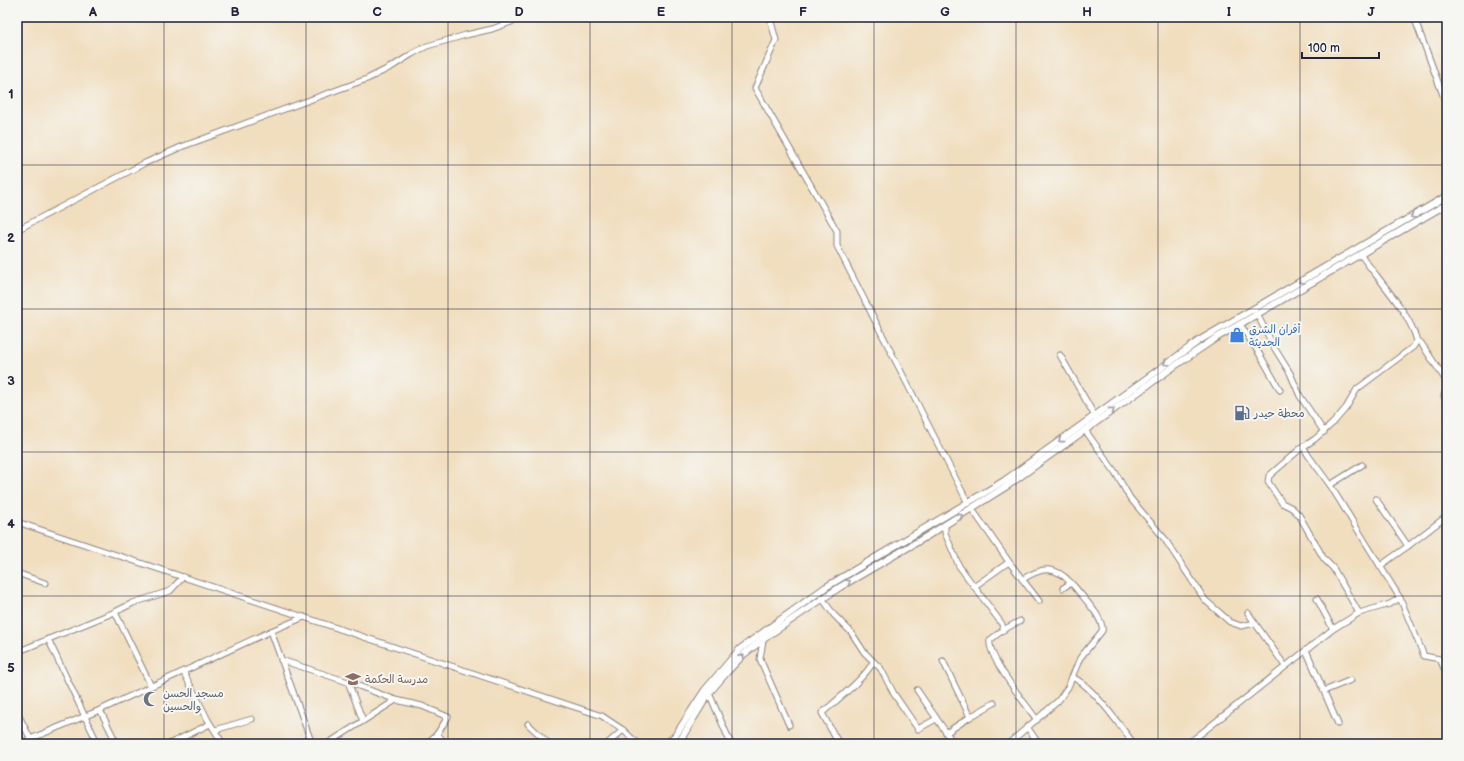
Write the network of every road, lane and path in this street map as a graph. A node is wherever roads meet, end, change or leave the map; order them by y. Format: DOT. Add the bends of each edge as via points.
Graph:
graph roads {
  1 [pos="525,17"];
  2 [pos="1414,17"];
  3 [pos="771,22"];
  4 [pos="1447,106"];
  5 [pos="1447,196"];
  6 [pos="1445,204"];
  7 [pos="17,230"];
  8 [pos="1362,255"];
  9 [pos="1319,274"];
  10 [pos="1257,314"];
  11 [pos="1240,324"];
  12 [pos="1214,335"];
  13 [pos="1417,341"];
  14 [pos="1188,348"];
  15 [pos="1192,354"];
  16 [pos="1060,355"];
  17 [pos="1447,382"];
  18 [pos="1447,389"];
  19 [pos="1280,390"];
  20 [pos="1447,405"];
  21 [pos="1096,418"];
  22 [pos="1085,430"];
  23 [pos="1324,432"];
  24 [pos="1304,446"];
  25 [pos="1362,465"];
  26 [pos="1330,485"];
  27 [pos="1376,499"];
  28 [pos="968,503"];
  29 [pos="972,509"];
  30 [pos="1447,516"];
  31 [pos="17,522"];
  32 [pos="945,526"];
  33 [pos="920,531"];
  34 [pos="924,538"];
  35 [pos="1408,546"];
  36 [pos="1009,562"];
  37 [pos="1380,566"];
  38 [pos="17,573"];
  39 [pos="183,577"];
  40 [pos="1023,579"];
  41 [pos="45,583"];
  42 [pos="1071,583"];
  43 [pos="975,586"];
  44 [pos="1063,588"];
  45 [pos="822,598"];
  46 [pos="1400,598"];
  47 [pos="1317,599"];
  48 [pos="1039,601"];
  49 [pos="115,612"];
  50 [pos="1248,613"];
  51 [pos="1359,613"];
  52 [pos="304,617"];
  53 [pos="1020,621"];
  54 [pos="1255,623"];
  55 [pos="1333,629"];
  56 [pos="271,630"];
  57 [pos="1003,630"];
  58 [pos="767,633"];
  59 [pos="48,639"];
  60 [pos="763,640"];
  61 [pos="1306,650"];
  62 [pos="17,652"];
  63 [pos="281,660"];
  64 [pos="943,661"];
  65 [pos="873,662"];
  66 [pos="1285,666"];
  67 [pos="184,671"];
  68 [pos="1447,675"];
  69 [pos="1072,677"];
  70 [pos="1351,680"];
  71 [pos="348,682"];
  72 [pos="151,686"];
  73 [pos="917,690"];
  74 [pos="1324,691"];
  75 [pos="709,693"];
  76 [pos="396,700"];
  77 [pos="994,703"];
  78 [pos="100,710"];
  79 [pos="18,716"];
  80 [pos="85,716"];
  81 [pos="970,717"];
  82 [pos="252,719"];
  83 [pos="936,719"];
  84 [pos="1037,720"];
  85 [pos="363,721"];
  86 [pos="210,724"];
  87 [pos="528,724"];
  88 [pos="1338,724"];
  89 [pos="789,725"];
  90 [pos="1027,727"];
  91 [pos="215,730"];
  92 [pos="623,730"];
  93 [pos="946,733"];
  94 [pos="437,734"];
  95 [pos="32,741"];
  96 [pos="1195,741"];
  97 [pos="18,744"];
  98 [pos="98,744"];
  99 [pos="116,744"];
  100 [pos="169,744"];
  101 [pos="223,744"];
  102 [pos="312,744"];
  103 [pos="327,744"];
  104 [pos="426,744"];
  105 [pos="446,744"];
  106 [pos="549,744"];
  107 [pos="607,744"];
  108 [pos="638,744"];
  109 [pos="666,744"];
  110 [pos="678,744"];
  111 [pos="731,744"];
  112 [pos="839,744"];
  113 [pos="954,744"];
  114 [pos="1008,744"];
  115 [pos="1039,744"];
  116 [pos="1134,744"];
  117 [pos="1185,744"];
  1 -- 7 [label="street" via="492,29 427,46 367,79 181,147"];
  2 -- 4 [label="street"];
  3 -- 28 [label="street" via="776,40 755,88 837,231 837,246"];
  5 -- 6 [label="main road"];
  6 -- 8 [label="main road"];
  6 -- 9 [label="main road, one-way"];
  8 -- 9 [label="main road"];
  8 -- 13 [label="street" via="1396,300"];
  9 -- 10 [label="main road"];
  9 -- 12 [label="main road, one-way"];
  10 -- 11 [label="main road"];
  10 -- 23 [label="street" via="1300,396"];
  11 -- 12 [label="main road"];
  11 -- 19 [label="street"];
  12 -- 14 [label="main road"];
  12 -- 15 [label="main road"];
  13 -- 17 [label="street" via="1421,343"];
  13 -- 23 [label="street" via="1413,348 1358,389 1342,414"];
  14 -- 15 [label="main road"];
  14 -- 21 [label="main road, one-way"];
  21 -- 15 [label="main road, one-way"];
  16 -- 21 [label="street"];
  18 -- 20 [label="street" via="1444,396"];
  21 -- 22 [label="main road"];
  21 -- 28 [label="main road, one-way"];
  22 -- 29 [label="main road"];
  22 -- 54 [label="street" via="1130,498 1164,538 1205,600 1230,622 1241,626"];
  23 -- 24 [label="street"];
  24 -- 26 [label="street"];
  24 -- 51 [label="street" via="1269,476 1268,482 1282,502 1299,515"];
  25 -- 26 [label="street"];
  26 -- 37 [label="street"];
  27 -- 35 [label="street"];
  28 -- 33 [label="main road"];
  32 -- 29 [label="main road, one-way"];
  29 -- 36 [label="street"];
  30 -- 35 [label="street"];
  31 -- 39 [label="street"];
  32 -- 34 [label="main road"];
  32 -- 43 [label="street" via="945,533 955,559"];
  33 -- 34 [label="main road"];
  33 -- 58 [label="main road" via="841,577"];
  45 -- 34 [label="main road, one-way"];
  35 -- 37 [label="street"];
  36 -- 40 [label="street"];
  36 -- 43 [label="street"];
  37 -- 46 [label="street"];
  38 -- 41 [label="street"];
  39 -- 49 [label="street" via="170,591"];
  39 -- 52 [label="street"];
  40 -- 42 [label="street" via="1034,572 1049,570 1058,571"];
  40 -- 48 [label="street"];
  42 -- 44 [label="street"];
  42 -- 69 [label="street" via="1092,608 1103,628 1080,658"];
  43 -- 57 [label="street" via="1002,624"];
  45 -- 58 [label="main road"];
  45 -- 65 [label="street"];
  46 -- 51 [label="street" via="1390,604"];
  46 -- 68 [label="street" via="1424,656 1440,659"];
  47 -- 55 [label="street"];
  49 -- 59 [label="street"];
  49 -- 72 [label="street"];
  50 -- 54 [label="street"];
  51 -- 55 [label="street"];
  52 -- 56 [label="street"];
  52 -- 92 [label="street" via="602,716"];
  53 -- 57 [label="street"];
  54 -- 66 [label="street"];
  55 -- 61 [label="street"];
  56 -- 63 [label="street"];
  56 -- 67 [label="street"];
  57 -- 84 [label="street" via="990,640 989,645 1003,673"];
  58 -- 60 [label="main road"];
  58 -- 109 [label="main road" via="740,649 705,690 676,736"];
  59 -- 62 [label="street"];
  59 -- 80 [label="street"];
  75 -- 60 [label="main road, one-way" via="744,654"];
  60 -- 89 [label="street" via="760,659"];
  61 -- 66 [label="street"];
  61 -- 74 [label="street"];
  63 -- 71 [label="street"];
  63 -- 102 [label="street"];
  64 -- 81 [label="street"];
  65 -- 83 [label="street" via="886,675 894,694 918,729"];
  65 -- 112 [label="street" via="870,669 822,713"];
  66 -- 96 [label="street"];
  67 -- 72 [label="street"];
  67 -- 86 [label="street"];
  69 -- 84 [label="street" via="1058,701"];
  69 -- 116 [label="street" via="1081,682 1099,700"];
  70 -- 74 [label="street"];
  71 -- 76 [label="street"];
  71 -- 85 [label="street"];
  72 -- 78 [label="street"];
  73 -- 83 [label="street"];
  74 -- 88 [label="street"];
  75 -- 110 [label="main road"];
  75 -- 111 [label="street"];
  76 -- 85 [label="street"];
  76 -- 94 [label="street" via="422,706 448,717"];
  77 -- 81 [label="street"];
  78 -- 80 [label="street"];
  78 -- 99 [label="street"];
  79 -- 95 [label="street"];
  80 -- 95 [label="street"];
  80 -- 98 [label="street"];
  81 -- 93 [label="street"];
  82 -- 91 [label="street"];
  83 -- 93 [label="street"];
  84 -- 90 [label="street"];
  85 -- 103 [label="street"];
  86 -- 91 [label="street"];
  86 -- 100 [label="street"];
  87 -- 106 [label="street"];
  90 -- 114 [label="street"];
  90 -- 115 [label="street"];
  91 -- 101 [label="street"];
  92 -- 107 [label="street"];
  92 -- 108 [label="street"];
  93 -- 113 [label="street"];
  94 -- 104 [label="street"];
  94 -- 105 [label="street"];
  95 -- 97 [label="street"];
  96 -- 117 [label="street"];
}
